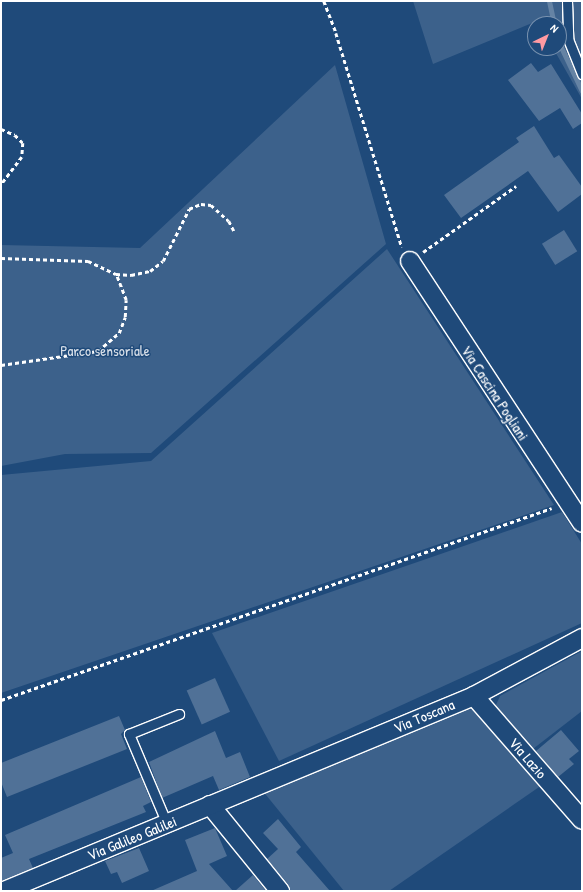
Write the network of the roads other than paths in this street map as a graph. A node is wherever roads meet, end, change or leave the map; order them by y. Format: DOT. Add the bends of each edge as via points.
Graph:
graph roads {
  1 [pos="567,1"];
  2 [pos="582,74"];
  3 [pos="410,261"];
  4 [pos="582,523"];
  5 [pos="582,638"];
  6 [pos="474,696"];
  7 [pos="179,714"];
  8 [pos="261,784"];
  9 [pos="210,805"];
  10 [pos="582,820"];
  11 [pos="167,824"];
  12 [pos="4,891"];
  13 [pos="280,891"];
  1 -- 2 [label="lane" via="568,39"];
  3 -- 4 [label="street, Via Cascina Pogliani"];
  5 -- 6 [label="street, Via Toscana"];
  6 -- 8 [label="street, Via Toscana"];
  6 -- 10 [label="street, Via Lazio"];
  7 -- 11 [label="lane" via="129,734"];
  8 -- 9 [label="street, Via Galileo Galilei"];
  9 -- 11 [label="street, Via Galileo Galilei"];
  9 -- 13 [label="street"];
  11 -- 12 [label="street, Via Galileo Galilei"];
}
